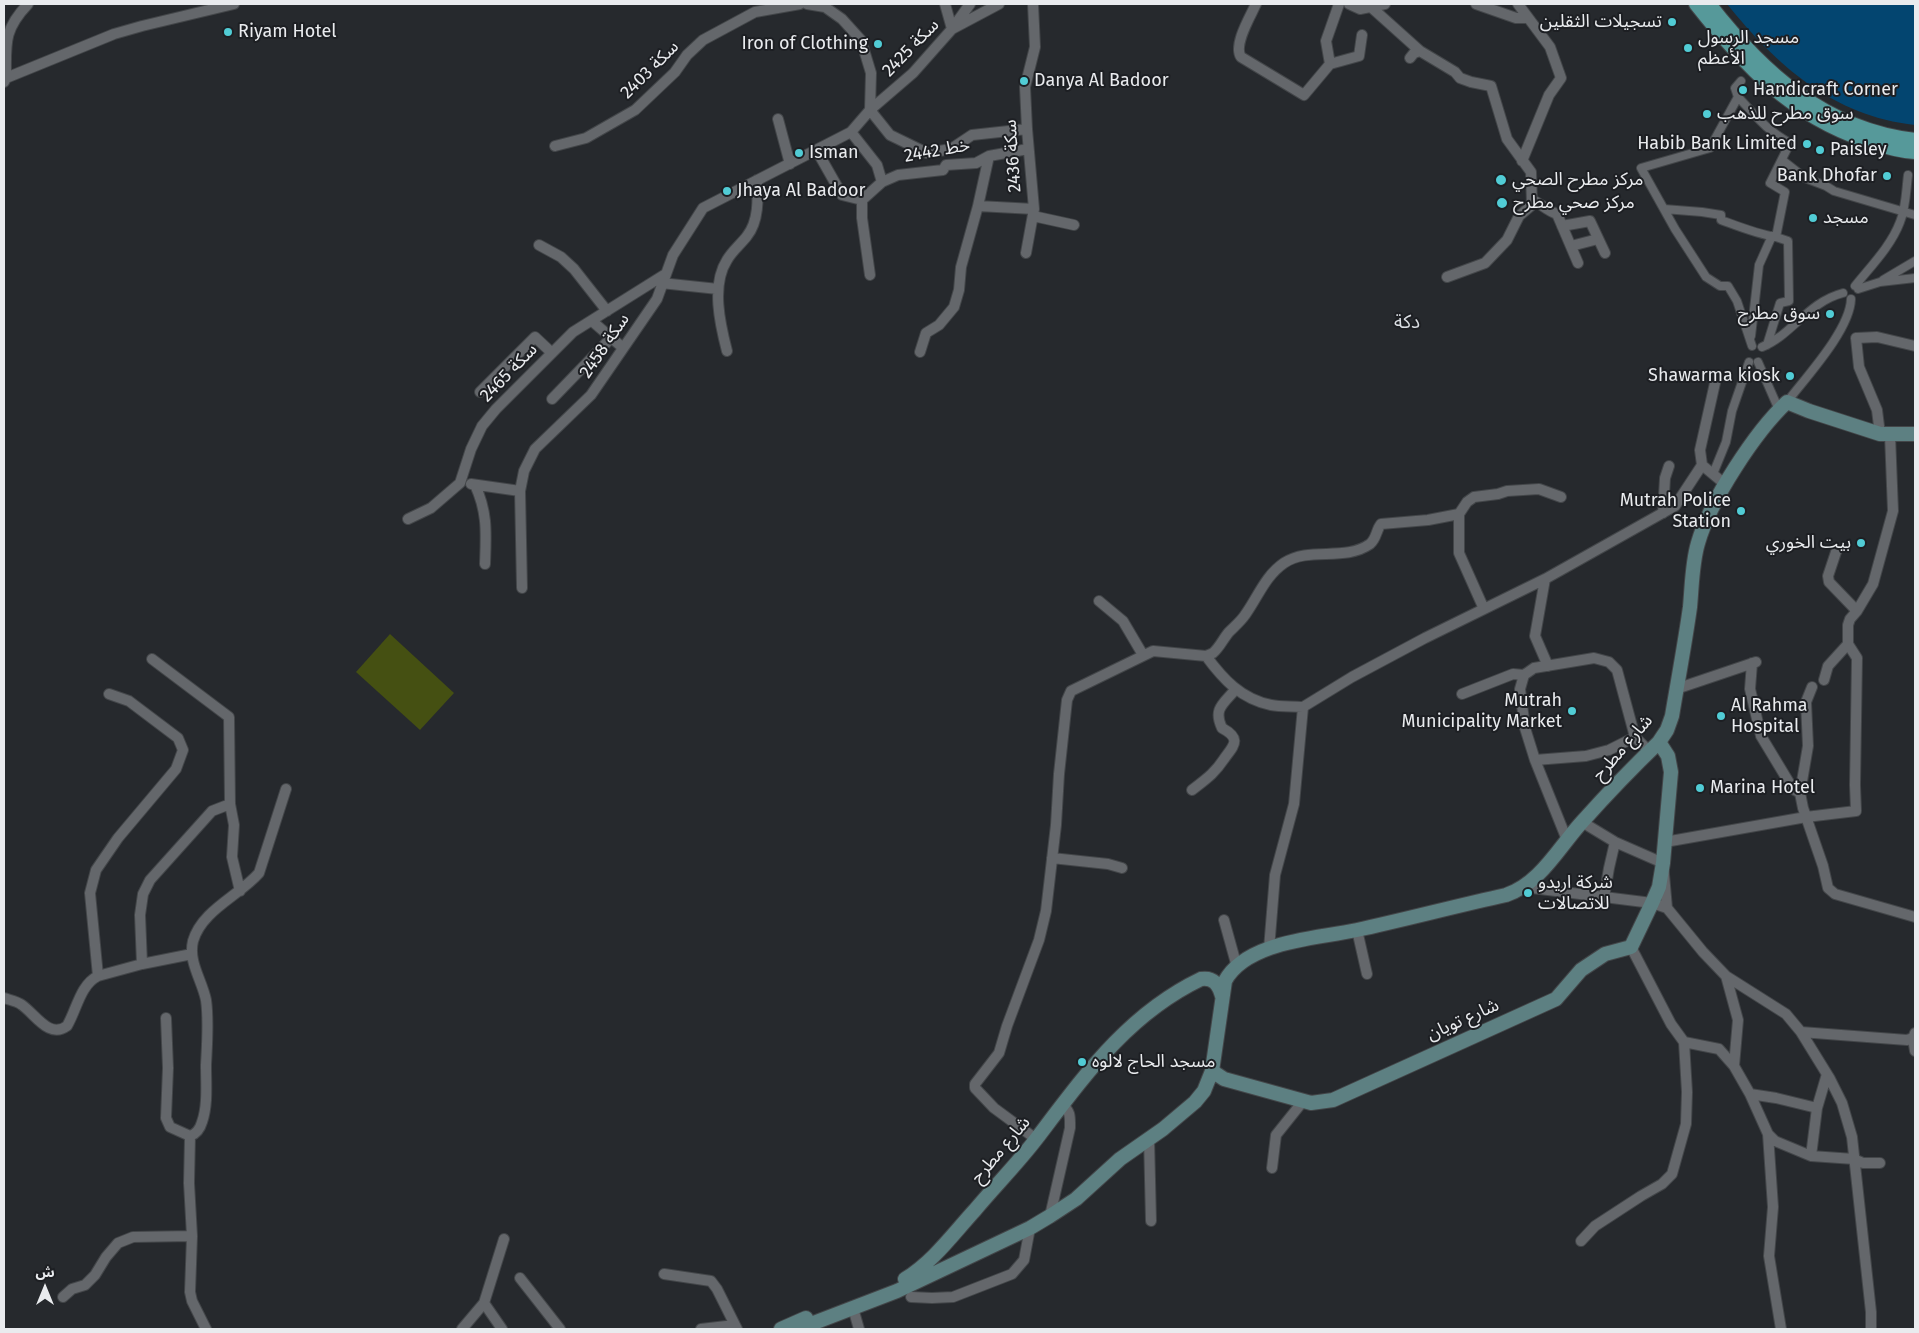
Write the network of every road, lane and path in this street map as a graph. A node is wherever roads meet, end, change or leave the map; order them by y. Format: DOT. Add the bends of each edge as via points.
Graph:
graph roads {
  1 [pos="28,4"];
  2 [pos="234,4"];
  3 [pos="800,4"];
  4 [pos="807,4"];
  5 [pos="945,4"];
  6 [pos="970,4"];
  7 [pos="999,4"];
  8 [pos="1032,4"];
  9 [pos="1256,4"];
  10 [pos="1339,4"];
  11 [pos="1349,4"];
  12 [pos="1385,4"];
  13 [pos="1476,4"];
  14 [pos="1518,4"];
  15 [pos="1696,4"];
  16 [pos="1709,4"];
  17 [pos="1371,7"];
  18 [pos="753,8"];
  19 [pos="1527,18"];
  20 [pos="952,29"];
  21 [pos="1362,35"];
  22 [pos="1420,51"];
  23 [pos="1410,58"];
  24 [pos="1330,64"];
  25 [pos="5,81"];
  26 [pos="1741,81"];
  27 [pos="1738,97"];
  28 [pos="870,110"];
  29 [pos="778,119"];
  30 [pos="1027,129"];
  31 [pos="851,132"];
  32 [pos="1915,140"];
  33 [pos="555,146"];
  34 [pos="1028,149"];
  35 [pos="817,151"];
  36 [pos="1915,152"];
  37 [pos="989,156"];
  38 [pos="1782,160"];
  39 [pos="1522,161"];
  40 [pos="790,164"];
  41 [pos="1908,175"];
  42 [pos="758,180"];
  43 [pos="882,182"];
  44 [pos="862,200"];
  45 [pos="1532,200"];
  46 [pos="978,206"];
  47 [pos="1664,209"];
  48 [pos="1904,210"];
  49 [pos="1033,212"];
  50 [pos="1915,214"];
  51 [pos="1074,225"];
  52 [pos="1562,226"];
  53 [pos="1774,237"];
  54 [pos="1598,239"];
  55 [pos="539,245"];
  56 [pos="1571,246"];
  57 [pos="1026,253"];
  58 [pos="1605,253"];
  59 [pos="1915,261"];
  60 [pos="1578,264"];
  61 [pos="870,274"];
  62 [pos="1447,278"];
  63 [pos="1915,278"];
  64 [pos="663,279"];
  65 [pos="1880,282"];
  66 [pos="718,288"];
  67 [pos="1843,293"];
  68 [pos="1851,299"];
  69 [pos="607,311"];
  70 [pos="592,321"];
  71 [pos="611,338"];
  72 [pos="1915,346"];
  73 [pos="622,347"];
  74 [pos="727,351"];
  75 [pos="920,352"];
  76 [pos="552,353"];
  77 [pos="1749,362"];
  78 [pos="1758,362"];
  79 [pos="1715,383"];
  80 [pos="480,392"];
  81 [pos="552,399"];
  82 [pos="1783,406"];
  83 [pos="1885,434"];
  84 [pos="1915,434"];
  85 [pos="1702,465"];
  86 [pos="1669,466"];
  87 [pos="1713,474"];
  88 [pos="460,483"];
  89 [pos="474,485"];
  90 [pos="1726,485"];
  91 [pos="520,491"];
  92 [pos="1562,497"];
  93 [pos="1663,513"];
  94 [pos="1459,514"];
  95 [pos="408,519"];
  96 [pos="1837,549"];
  97 [pos="485,564"];
  98 [pos="1545,579"];
  99 [pos="522,588"];
  100 [pos="1099,601"];
  101 [pos="1484,609"];
  102 [pos="1857,611"];
  103 [pos="1848,644"];
  104 [pos="1143,655"];
  105 [pos="1206,656"];
  106 [pos="152,659"];
  107 [pos="1548,666"];
  108 [pos="1524,675"];
  109 [pos="1824,680"];
  110 [pos="1812,687"];
  111 [pos="1676,689"];
  112 [pos="1235,690"];
  113 [pos="108,694"];
  114 [pos="1462,694"];
  115 [pos="1303,707"];
  116 [pos="1635,737"];
  117 [pos="1654,747"];
  118 [pos="1535,760"];
  119 [pos="286,789"];
  120 [pos="1192,790"];
  121 [pos="1800,794"];
  122 [pos="230,804"];
  123 [pos="1806,817"];
  124 [pos="1582,822"];
  125 [pos="1567,840"];
  126 [pos="1615,842"];
  127 [pos="1665,842"];
  128 [pos="1052,858"];
  129 [pos="1663,863"];
  130 [pos="1122,868"];
  131 [pos="1524,886"];
  132 [pos="240,891"];
  133 [pos="1604,897"];
  134 [pos="1652,903"];
  135 [pos="1667,908"];
  136 [pos="1915,916"];
  137 [pos="1224,920"];
  138 [pos="1357,930"];
  139 [pos="1630,947"];
  140 [pos="1268,949"];
  141 [pos="192,954"];
  142 [pos="142,964"];
  143 [pos="1237,967"];
  144 [pos="1367,974"];
  145 [pos="98,976"];
  146 [pos="1726,976"];
  147 [pos="1222,996"];
  148 [pos="4,998"];
  149 [pos="166,1018"];
  150 [pos="1801,1032"];
  151 [pos="1914,1036"];
  152 [pos="1684,1042"];
  153 [pos="1915,1050"];
  154 [pos="1734,1066"];
  155 [pos="1212,1071"];
  156 [pos="1826,1074"];
  157 [pos="1750,1094"];
  158 [pos="1304,1100"];
  159 [pos="1062,1104"];
  160 [pos="1817,1108"];
  161 [pos="1768,1134"];
  162 [pos="190,1136"];
  163 [pos="1149,1138"];
  164 [pos="1036,1139"];
  165 [pos="1811,1156"];
  166 [pos="1854,1160"];
  167 [pos="1880,1163"];
  168 [pos="1272,1168"];
  169 [pos="1050,1216"];
  170 [pos="1150,1221"];
  171 [pos="1030,1228"];
  172 [pos="192,1236"];
  173 [pos="950,1238"];
  174 [pos="504,1239"];
  175 [pos="1581,1241"];
  176 [pos="966,1257"];
  177 [pos="664,1274"];
  178 [pos="520,1278"];
  179 [pos="904,1294"];
  180 [pos="63,1297"];
  181 [pos="484,1303"];
  182 [pos="853,1308"];
  183 [pos="736,1327"];
  184 [pos="206,1329"];
  185 [pos="462,1329"];
  186 [pos="502,1329"];
  187 [pos="560,1329"];
  188 [pos="701,1329"];
  189 [pos="781,1329"];
  190 [pos="798,1329"];
  191 [pos="859,1329"];
  192 [pos="1781,1329"];
  193 [pos="1871,1329"];
  1 -- 25 [label="street" via="8,34"];
  2 -- 25 [label="street" via="114,34"];
  3 -- 18 [label="street, سكة 2403"];
  4 -- 28 [label="street" via="825,7 842,19 860,40 871,73"];
  5 -- 20 [label="street"];
  6 -- 20 [label="street, سكة 2425"];
  7 -- 20 [label="street"];
  8 -- 30 [label="street, سكة 2436" via="1035,47 1026,87"];
  9 -- 24 [label="street" via="1238,44 1241,57 1304,95"];
  10 -- 24 [label="street" via="1326,41"];
  11 -- 17 [label="street" via="1360,9"];
  12 -- 17 [label="street"];
  13 -- 19 [label="street" via="1516,18"];
  14 -- 19 [label="street"];
  15 -- 36 [label="main road" via="1750,67 1794,105 1836,130 1884,146"];
  16 -- 32 [label="main road" via="1774,76 1805,100 1863,128"];
  17 -- 22 [label="street"];
  18 -- 33 [label="street, سكة 2403" via="703,40 635,110 586,138"];
  19 -- 39 [label="street" via="1550,47 1561,78 1549,95"];
  20 -- 28 [label="street, سكة 2425" via="913,73"];
  21 -- 24 [label="street" via="1359,56"];
  22 -- 23 [label="street"];
  22 -- 39 [label="street" via="1456,72 1460,78 1491,86 1507,139"];
  26 -- 27 [label="street" via="1735,88"];
  27 -- 38 [label="street" via="1758,121 1790,143"];
  27 -- 47 [label="street" via="1710,148 1641,168"];
  28 -- 30 [label="street" via="890,135 927,153 951,149 972,135"];
  28 -- 31 [label="street, سكة 2458"];
  29 -- 40 [label="street"];
  30 -- 34 [label="street, سكة 2436"];
  31 -- 35 [label="street, سكة 2458"];
  31 -- 43 [label="street" via="877,165"];
  34 -- 37 [label="street, 2442 خط"];
  34 -- 49 [label="street, سكة 2436"];
  35 -- 40 [label="street, سكة 2458"];
  35 -- 44 [label="street" via="842,195"];
  37 -- 43 [label="street, 2442 خط" via="976,163 946,165 943,170 898,175"];
  37 -- 46 [label="street"];
  38 -- 48 [label="street" via="1805,178 1834,191"];
  38 -- 53 [label="street" via="1770,183 1785,192"];
  39 -- 45 [label="street" via="1531,172"];
  40 -- 42 [label="street, سكة 2458"];
  41 -- 48 [label="street"];
  42 -- 64 [label="street, سكة 2458" via="703,208 673,255"];
  42 -- 66 [label="street" via="758,208 749,234 726,260"];
  43 -- 44 [label="street"];
  44 -- 61 [label="street"];
  45 -- 52 [label="street" via="1557,214"];
  45 -- 62 [label="street" via="1532,205 1519,216 1508,240 1485,264"];
  46 -- 49 [label="street, سكة 2436"];
  46 -- 75 [label="street" via="960,267 954,307 939,325 926,333"];
  47 -- 53 [label="street" via="1721,215 1721,220"];
  47 -- 53 [label="street" via="1706,277 1720,286 1728,286 1752,343 1759,265"];
  48 -- 50 [label="street"];
  48 -- 65 [label="street" via="1888,245 1856,288"];
  49 -- 51 [label="street"];
  49 -- 57 [label="street"];
  52 -- 54 [label="street" via="1590,221"];
  52 -- 56 [label="street"];
  53 -- 67 [label="street" via="1788,241 1789,300 1780,303 1764,346 1805,313"];
  54 -- 56 [label="street"];
  54 -- 58 [label="street"];
  55 -- 69 [label="street" via="562,257"];
  56 -- 60 [label="street"];
  59 -- 65 [label="street"];
  63 -- 65 [label="street"];
  64 -- 66 [label="street"];
  64 -- 69 [label="street, سكة 2465"];
  64 -- 73 [label="street, سكة 2458" via="657,299"];
  66 -- 74 [label="street" via="719,321"];
  68 -- 82 [label="street" via="1844,325"];
  69 -- 70 [label="street, سكة 2465"];
  70 -- 71 [label="street"];
  70 -- 76 [label="street, سكة 2465" via="573,332"];
  71 -- 73 [label="street"];
  71 -- 81 [label="street"];
  72 -- 83 [label="street" via="1876,337 1856,338 1859,367"];
  73 -- 91 [label="street, سكة 2458" via="591,395 535,448 524,471"];
  76 -- 80 [label="street" via="535,336"];
  76 -- 88 [label="street, سكة 2465" via="482,426"];
  77 -- 87 [label="street" via="1732,411 1726,442"];
  78 -- 82 [label="street"];
  79 -- 85 [label="street" via="1700,450"];
  82 -- 83 [label="main road"];
  82 -- 90 [label="main road, شارع مطرح" via="1748,448"];
  83 -- 84 [label="main road"];
  83 -- 102 [label="street" via="1893,511 1874,584"];
  85 -- 87 [label="street"];
  85 -- 93 [label="street" via="1681,499"];
  86 -- 93 [label="street"];
  87 -- 90 [label="street"];
  88 -- 89 [label="street"];
  88 -- 95 [label="street" via="431,508"];
  89 -- 91 [label="street"];
  89 -- 97 [label="street" via="482,502 486,523"];
  90 -- 111 [label="main road, شارع مطرح" via="1698,543"];
  91 -- 99 [label="street, سكة 2458"];
  92 -- 94 [label="street" via="1539,489 1508,491 1474,497"];
  93 -- 98 [label="street"];
  94 -- 101 [label="street" via="1459,553"];
  94 -- 105 [label="street" via="1385,523 1378,527 1376,537 1361,548 1298,556 1284,563 1269,575 1245,616 1219,648"];
  96 -- 102 [label="street" via="1829,582"];
  98 -- 101 [label="street"];
  98 -- 107 [label="street" via="1536,636"];
  100 -- 104 [label="street" via="1123,621"];
  101 -- 115 [label="street" via="1352,677"];
  102 -- 103 [label="street" via="1848,625"];
  103 -- 109 [label="street" via="1828,666"];
  103 -- 123 [label="street" via="1857,658 1856,811"];
  104 -- 105 [label="street" via="1163,651"];
  104 -- 128 [label="street" via="1071,691 1059,774"];
  105 -- 112 [label="street"];
  106 -- 122 [label="street" via="229,717"];
  107 -- 108 [label="street" via="1534,668"];
  107 -- 116 [label="street" via="1594,658 1609,662 1617,670"];
  108 -- 114 [label="street" via="1513,674"];
  108 -- 118 [label="street" via="1520,689 1525,728"];
  110 -- 121 [label="street" via="1806,702 1808,746"];
  111 -- 117 [label="main road, شارع مطرح" via="1670,723"];
  111 -- 121 [label="street" via="1754,662 1750,689 1762,736 1793,790"];
  112 -- 115 [label="street" via="1271,706"];
  112 -- 120 [label="street" via="1218,710 1222,728 1231,733 1234,746 1216,772"];
  113 -- 145 [label="street" via="129,701 178,738 183,750 176,770 118,838 96,870 90,893"];
  115 -- 140 [label="street" via="1294,804 1275,874"];
  116 -- 117 [label="street"];
  116 -- 118 [label="street" via="1609,750 1586,756"];
  117 -- 124 [label="main road, شارع مطرح"];
  117 -- 127 [label="main road" via="1668,756 1670,766"];
  118 -- 125 [label="street"];
  119 -- 132 [label="street" via="259,873"];
  121 -- 123 [label="street"];
  122 -- 132 [label="street" via="234,825 233,865"];
  122 -- 142 [label="street" via="212,811 150,880 142,894"];
  123 -- 127 [label="street"];
  123 -- 136 [label="street" via="1831,892"];
  124 -- 125 [label="main road, شارع مطرح"];
  124 -- 126 [label="street"];
  125 -- 131 [label="main road, شارع مطرح" via="1535,878"];
  126 -- 129 [label="street"];
  126 -- 133 [label="street"];
  127 -- 129 [label="main road"];
  128 -- 130 [label="street"];
  128 -- 164 [label="street" via="1046,910 1038,940 999,1053 975,1084 994,1108"];
  129 -- 134 [label="main road" via="1659,887"];
  129 -- 135 [label="street"];
  131 -- 133 [label="street"];
  131 -- 138 [label="main road, شارع مطرح" via="1506,895"];
  132 -- 141 [label="street" via="202,923"];
  133 -- 134 [label="street"];
  134 -- 135 [label="street"];
  134 -- 139 [label="main road"];
  135 -- 146 [label="street"];
  137 -- 143 [label="street"];
  138 -- 140 [label="main road, شارع مطرح"];
  138 -- 144 [label="street"];
  139 -- 152 [label="street"];
  139 -- 158 [label="main road, شارع تويان" via="1605,954 1581,970 1556,999 1333,1100 1311,1103"];
  140 -- 143 [label="main road, شارع مطرح"];
  141 -- 142 [label="street"];
  141 -- 162 [label="street" via="206,999 207,1025 205,1106 201,1125"];
  142 -- 145 [label="street"];
  143 -- 147 [label="main road, شارع مطرح" via="1225,981"];
  145 -- 148 [label="street" via="87,984 68,1026 62,1030 50,1029 22,1005"];
  146 -- 150 [label="street" via="1786,1014"];
  146 -- 154 [label="street" via="1738,1020"];
  147 -- 155 [label="main road, شارع مطرح"];
  147 -- 159 [label="main road, شارع مطرح" via="1219,985 1206,978 1163,1002 1117,1038"];
  149 -- 162 [label="street" via="166,1118 170,1127"];
  150 -- 151 [label="street" via="1907,1040"];
  150 -- 156 [label="street"];
  151 -- 153 [label="street"];
  152 -- 154 [label="street" via="1719,1049"];
  152 -- 175 [label="street" via="1686,1124 1672,1174 1662,1184 1595,1226"];
  154 -- 157 [label="street"];
  155 -- 158 [label="main road, شارع تويان" via="1224,1079"];
  155 -- 163 [label="main road, شارع مطرح" via="1196,1102"];
  156 -- 160 [label="street"];
  156 -- 166 [label="street" via="1842,1103 1852,1137"];
  157 -- 160 [label="street"];
  157 -- 161 [label="street"];
  158 -- 168 [label="street" via="1276,1135"];
  159 -- 164 [label="main road, شارع مطرح"];
  159 -- 169 [label="street" via="1071,1114 1070,1128"];
  160 -- 165 [label="street"];
  161 -- 165 [label="street" via="1775,1141"];
  161 -- 192 [label="street" via="1773,1206 1769,1256"];
  162 -- 172 [label="street"];
  163 -- 169 [label="main road, شارع مطرح" via="1076,1199"];
  163 -- 170 [label="street"];
  164 -- 173 [label="main road, شارع مطرح"];
  165 -- 166 [label="street"];
  166 -- 167 [label="street"];
  166 -- 193 [label="street"];
  169 -- 171 [label="main road, شارع مطرح"];
  171 -- 176 [label="main road, شارع مطرح"];
  171 -- 179 [label="street" via="1024,1260 1012,1274 953,1297"];
  172 -- 180 [label="street" via="133,1237 118,1243 96,1275"];
  172 -- 184 [label="street" via="190,1292"];
  173 -- 176 [label="main road" via="952,1249"];
  173 -- 189 [label="main road, شارع مطرح" via="925,1266 906,1279"];
  174 -- 181 [label="street"];
  176 -- 179 [label="main road, شارع مطرح"];
  177 -- 183 [label="street" via="711,1280"];
  178 -- 187 [label="street"];
  179 -- 182 [label="main road, شارع مطرح"];
  181 -- 185 [label="street"];
  181 -- 186 [label="street"];
  182 -- 190 [label="main road, شارع مطرح"];
  182 -- 191 [label="street"];
  183 -- 188 [label="street"];
}
